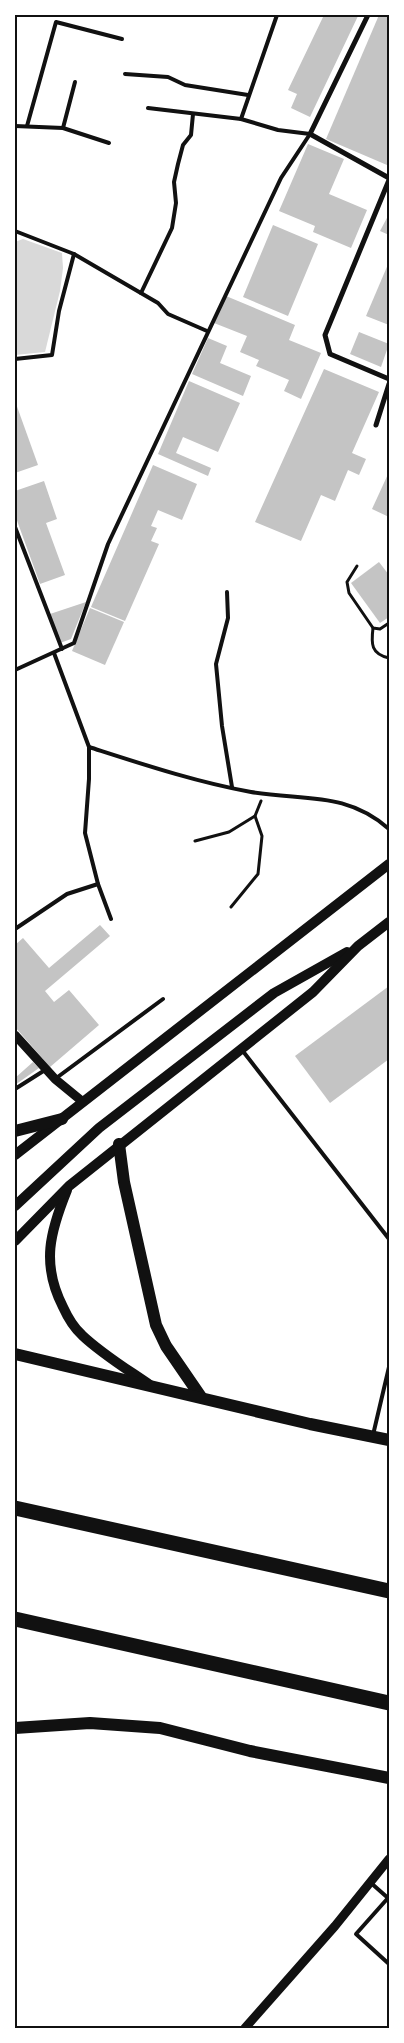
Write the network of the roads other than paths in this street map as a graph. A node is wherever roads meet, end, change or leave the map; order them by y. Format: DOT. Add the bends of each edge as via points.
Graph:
graph roads {
  1 [pos="277,15"];
  2 [pos="368,15"];
  3 [pos="122,39"];
  4 [pos="125,74"];
  5 [pos="74,82"];
  6 [pos="248,95"];
  7 [pos="148,108"];
  8 [pos="193,114"];
  9 [pos="240,119"];
  10 [pos="15,126"];
  11 [pos="27,126"];
  12 [pos="63,128"];
  13 [pos="310,134"];
  14 [pos="109,143"];
  15 [pos="389,179"];
  16 [pos="15,231"];
  17 [pos="74,254"];
  18 [pos="141,293"];
  19 [pos="207,331"];
  20 [pos="15,359"];
  21 [pos="389,379"];
  22 [pos="389,384"];
  23 [pos="376,425"];
  24 [pos="15,527"];
  25 [pos="227,592"];
  26 [pos="62,649"];
  27 [pos="54,653"];
  28 [pos="15,670"];
  29 [pos="89,747"];
  30 [pos="232,787"];
  31 [pos="389,829"];
  32 [pos="389,864"];
  33 [pos="98,884"];
  34 [pos="111,919"];
  35 [pos="389,922"];
  36 [pos="15,930"];
  37 [pos="358,946"];
  38 [pos="163,999"];
  39 [pos="15,1034"];
  40 [pos="241,1048"];
  41 [pos="46,1069"];
  42 [pos="56,1079"];
  43 [pos="15,1089"];
  44 [pos="83,1102"];
  45 [pos="62,1119"];
  46 [pos="15,1131"];
  47 [pos="119,1144"];
  48 [pos="15,1155"];
  49 [pos="69,1186"];
  50 [pos="15,1206"];
  51 [pos="389,1239"];
  52 [pos="15,1241"];
  53 [pos="15,1354"];
  54 [pos="389,1367"];
  55 [pos="150,1386"];
  56 [pos="201,1397"];
  57 [pos="373,1437"];
  58 [pos="389,1440"];
  59 [pos="15,1508"];
  60 [pos="389,1591"];
  61 [pos="15,1619"];
  62 [pos="389,1703"];
  63 [pos="15,1728"];
  64 [pos="389,1778"];
  65 [pos="389,1859"];
  66 [pos="371,1883"];
  67 [pos="389,1964"];
  68 [pos="245,2028"];
  1 -- 6 [label="lane"];
  2 -- 13 [label="street"];
  3 -- 11 [label="lane" via="56,22"];
  4 -- 6 [label="lane" via="168,77 185,85"];
  5 -- 12 [label="lane"];
  6 -- 9 [label="lane"];
  7 -- 8 [label="lane"];
  8 -- 9 [label="lane"];
  8 -- 18 [label="lane" via="190,135 182,146 174,182 176,203 172,228"];
  9 -- 13 [label="lane" via="278,130"];
  10 -- 11 [label="lane"];
  11 -- 12 [label="lane"];
  12 -- 14 [label="lane"];
  13 -- 15 [label="street"];
  13 -- 19 [label="lane" via="281,178"];
  15 -- 21 [label="street" via="325,335 330,354"];
  16 -- 17 [label="lane"];
  17 -- 18 [label="lane"];
  17 -- 20 [label="lane" via="59,311 52,355"];
  18 -- 19 [label="lane" via="158,303 168,314"];
  19 -- 26 [label="lane" via="108,544 74,643"];
  22 -- 23 [label="street"];
  24 -- 26 [label="lane"];
  25 -- 30 [label="lane" via="228,618 216,664"];
  26 -- 27 [label="lane"];
  27 -- 28 [label="lane"];
  27 -- 29 [label="lane"];
  29 -- 30 [label="lane" via="158,770"];
  29 -- 33 [label="lane" via="85,833"];
  30 -- 31 [label="lane" via="338,800 376,817"];
  32 -- 44 [label="main road"];
  33 -- 34 [label="lane"];
  33 -- 36 [label="lane" via="67,894"];
  35 -- 37 [label="main road"];
  37 -- 40 [label="main road" via="313,992"];
  37 -- 50 [label="main road" via="274,993 98,1128"];
  38 -- 42 [label="lane"];
  39 -- 41 [label="street"];
  40 -- 47 [label="main road"];
  40 -- 51 [label="lane"];
  41 -- 42 [label="street"];
  41 -- 43 [label="lane"];
  42 -- 44 [label="street"];
  44 -- 45 [label="main road"];
  45 -- 46 [label="main road"];
  45 -- 48 [label="main road"];
  47 -- 49 [label="main road"];
  47 -- 56 [label="main road" via="124,1182 156,1325 166,1346"];
  49 -- 52 [label="main road"];
  49 -- 55 [label="main road" via="56,1217 49,1250 52,1281 58,1298 72,1325 82,1336"];
  53 -- 55 [label="main road"];
  54 -- 57 [label="lane"];
  55 -- 56 [label="main road"];
  56 -- 57 [label="main road"];
  57 -- 58 [label="main road"];
  59 -- 60 [label="highway"];
  61 -- 62 [label="highway"];
  63 -- 64 [label="main road" via="90,1724 160,1728 250,1752"];
  65 -- 66 [label="street"];
  66 -- 67 [label="lane" via="388,1898 356,1934"];
  66 -- 68 [label="street"];
}
